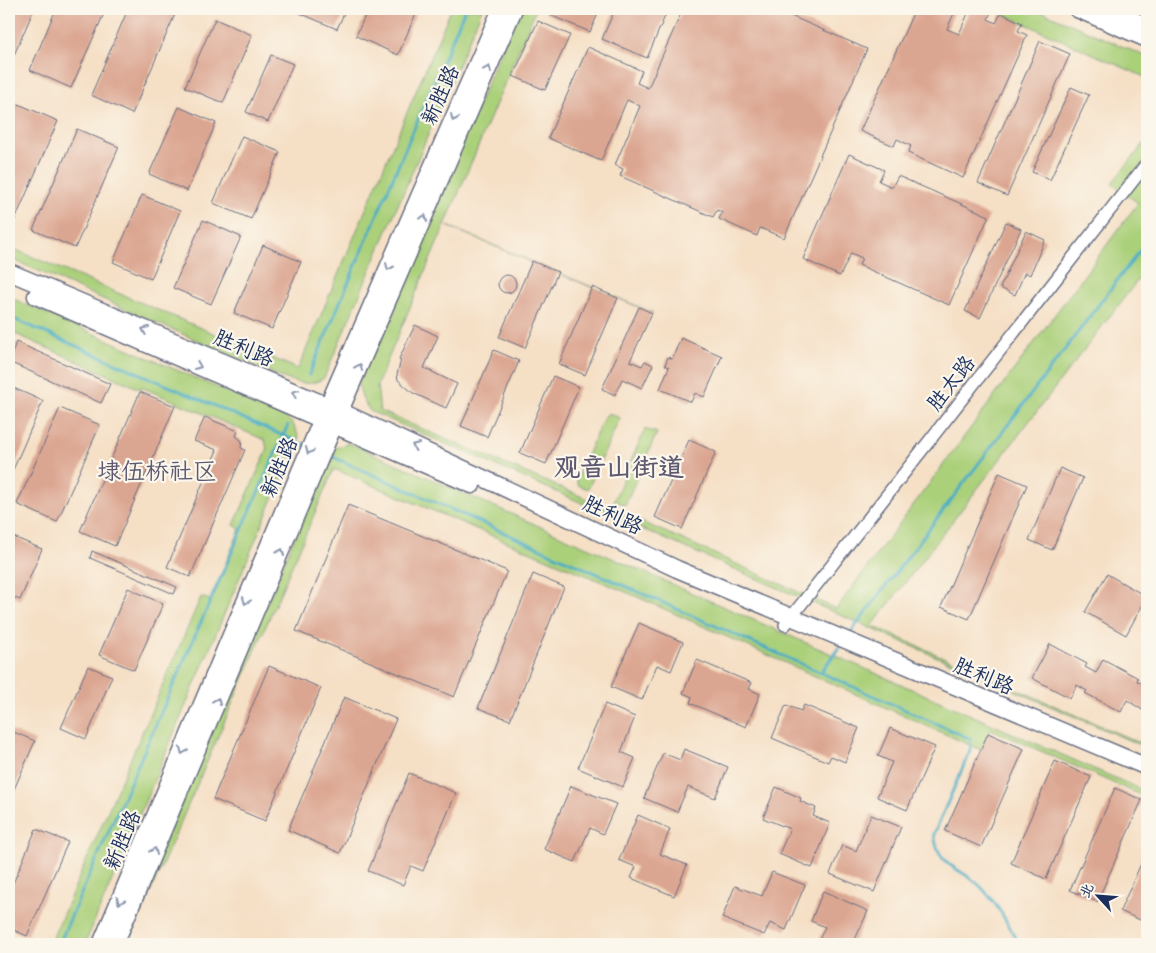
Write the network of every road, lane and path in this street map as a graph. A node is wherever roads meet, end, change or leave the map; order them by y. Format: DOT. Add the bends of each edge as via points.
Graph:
graph roads {
  1 [pos="501,9"];
  2 [pos="514,9"];
  3 [pos="1077,9"];
  4 [pos="1108,9"];
  5 [pos="1147,26"];
  6 [pos="1147,39"];
  7 [pos="1147,163"];
  8 [pos="9,272"];
  9 [pos="9,284"];
  10 [pos="331,415"];
  11 [pos="788,621"];
  12 [pos="853,650"];
  13 [pos="1147,767"];
  14 [pos="1147,779"];
  15 [pos="101,944"];
  16 [pos="114,944"];
  1 -- 10 [label="street, 新胜路, one-way"];
  10 -- 2 [label="street, 新胜路, one-way"];
  3 -- 6 [label="street"];
  4 -- 5 [label="street"];
  7 -- 11 [label="street, 胜太路"];
  10 -- 8 [label="street, 胜利路, one-way"];
  9 -- 10 [label="street, 胜利路, one-way"];
  10 -- 11 [label="street, 胜利路"];
  10 -- 15 [label="street, 新胜路, one-way"];
  16 -- 10 [label="street, 新胜路, one-way"];
  11 -- 12 [label="street, 胜利路"];
  12 -- 13 [label="street, 胜利路"];
  12 -- 14 [label="street, 胜利路"];
}
